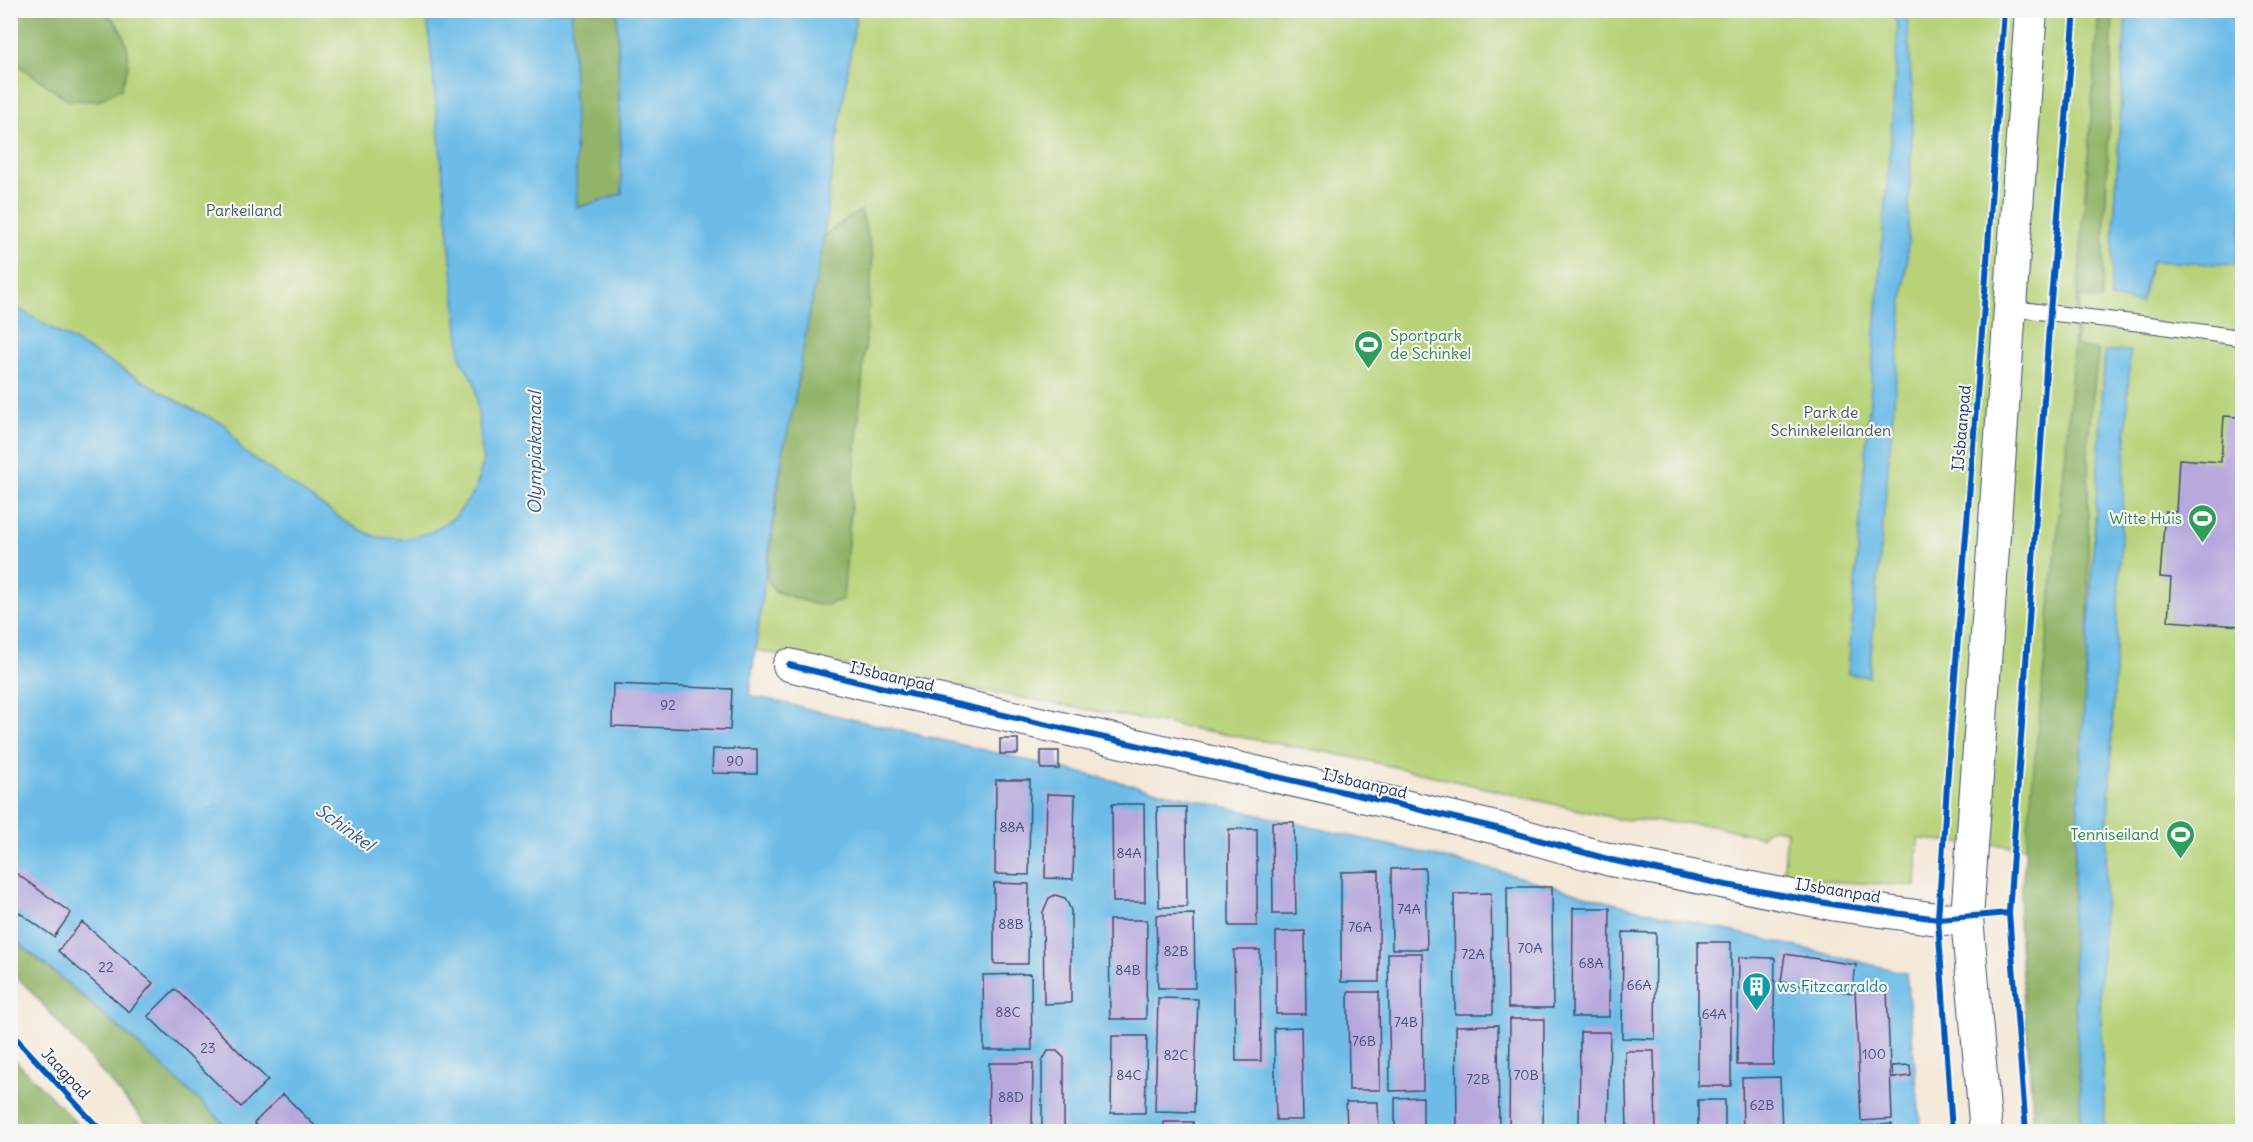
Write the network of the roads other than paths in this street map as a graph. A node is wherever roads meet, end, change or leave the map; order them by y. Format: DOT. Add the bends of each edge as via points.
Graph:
graph roads {
  1 [pos="2031,10"];
  2 [pos="2008,308"];
  3 [pos="2242,338"];
  4 [pos="789,665"];
  5 [pos="1967,918"];
  6 [pos="1986,1131"];
  1 -- 2 [label="street"];
  2 -- 3 [label="lane"];
  2 -- 5 [label="street"];
  4 -- 5 [label="street, IJsbaanpad" via="1496,828 1611,860 1837,905"];
  5 -- 6 [label="street"];
}
